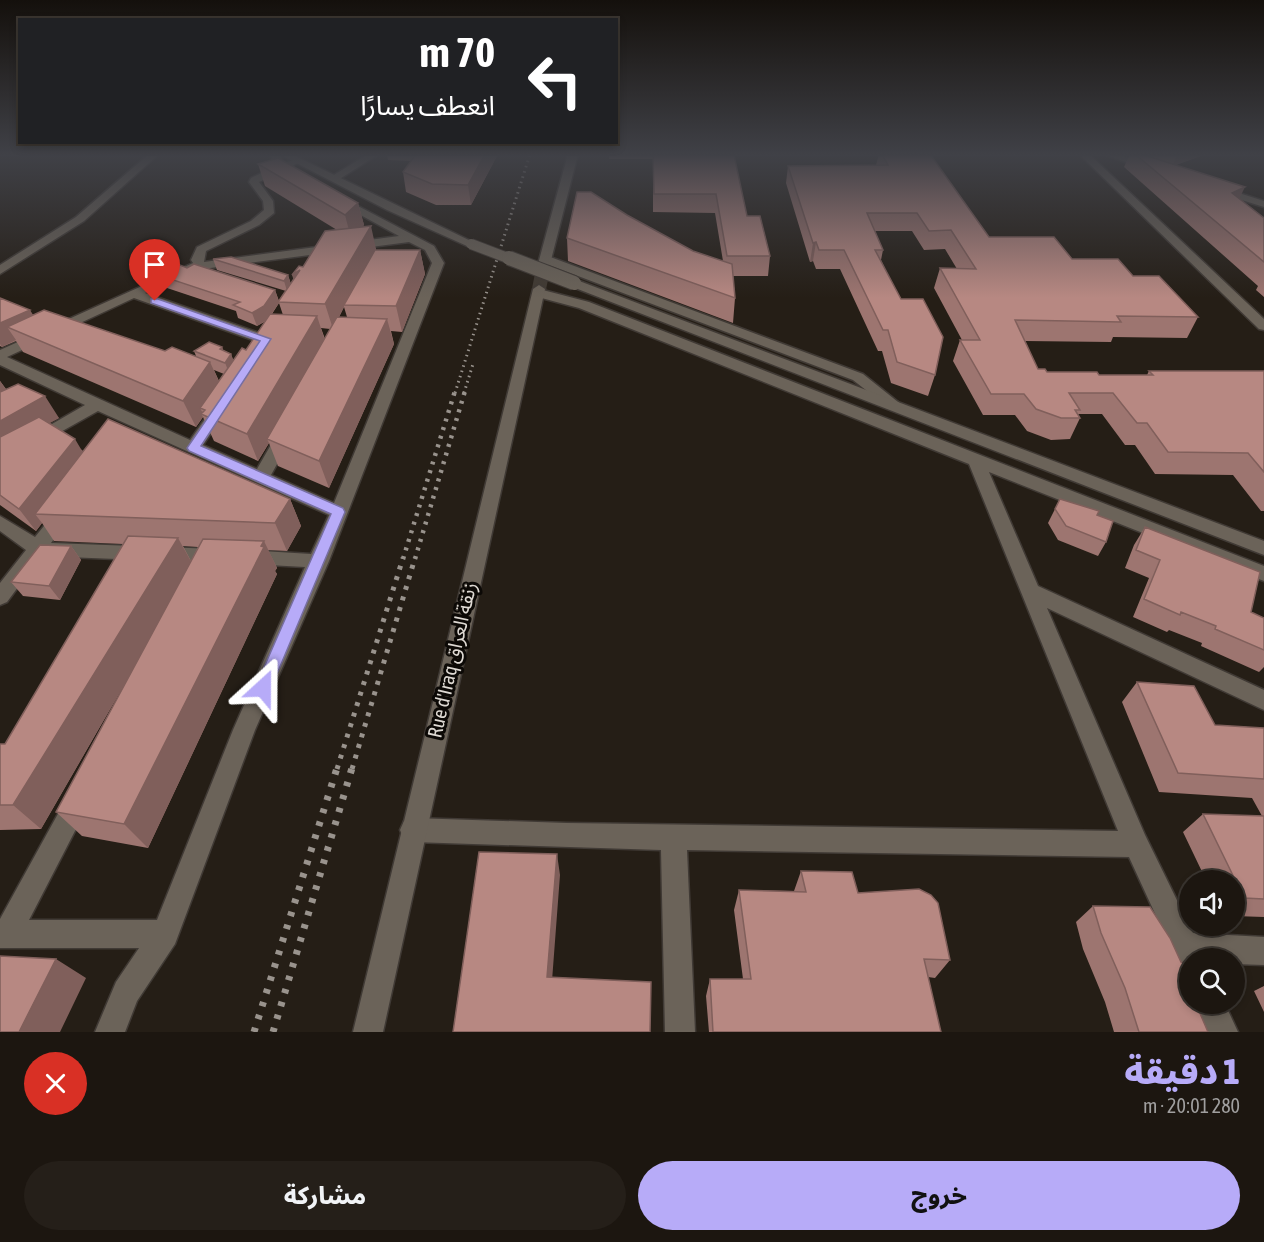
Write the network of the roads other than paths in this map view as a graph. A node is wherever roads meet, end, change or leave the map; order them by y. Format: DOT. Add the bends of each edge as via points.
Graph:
graph roads {
  1 [pos="99,202"];
  2 [pos="268,202"];
  3 [pos="345,202"];
  4 [pos="384,202"];
  5 [pos="561,202"];
  6 [pos="1134,202"];
  7 [pos="411,238"];
  8 [pos="390,240"];
  9 [pos="324,249"];
  10 [pos="381,258"];
  11 [pos="196,267"];
  12 [pos="311,269"];
  13 [pos="0,270"];
  14 [pos="221,277"];
  15 [pos="134,294"];
  16 [pos="74,322"];
  17 [pos="1264,326"];
  18 [pos="96,330"];
  19 [pos="271,336"];
  20 [pos="3,363"];
  21 [pos="52,385"];
  22 [pos="229,394"];
  23 [pos="31,396"];
  24 [pos="97,405"];
  25 [pos="896,406"];
  26 [pos="295,416"];
  27 [pos="130,420"];
  28 [pos="117,438"];
  29 [pos="193,448"];
  30 [pos="975,459"];
  31 [pos="0,461"];
  32 [pos="262,476"];
  33 [pos="71,503"];
  34 [pos="339,512"];
  35 [pos="0,522"];
  36 [pos="1264,548"];
  37 [pos="38,549"];
  38 [pos="319,561"];
  39 [pos="1264,574"];
  40 [pos="1030,591"];
  41 [pos="0,597"];
  42 [pos="1264,700"];
  43 [pos="90,779"];
  44 [pos="413,830"];
  45 [pos="674,838"];
  46 [pos="1136,844"];
  47 [pos="4,934"];
  48 [pos="165,934"];
  49 [pos="1185,948"];
  50 [pos="1245,951"];
  51 [pos="1264,951"];
  52 [pos="1214,1014"];
  53 [pos="110,1032"];
  54 [pos="368,1032"];
  55 [pos="680,1032"];
  56 [pos="1222,1032"];
  1 -- 13 [label="street" via="80,219"];
  2 -- 11 [label="street" via="270,211 255,223 201,249"];
  3 -- 7 [label="street"];
  4 -- 25 [label="street, bridge" via="471,244"];
  5 -- 25 [label="street" via="545,262 858,377"];
  6 -- 17 [label="street"];
  7 -- 8 [label="street"];
  7 -- 34 [label="street" via="429,248 438,263 404,338"];
  8 -- 9 [label="street"];
  8 -- 10 [label="street"];
  9 -- 11 [label="street"];
  9 -- 12 [label="street"];
  11 -- 14 [label="street"];
  11 -- 15 [label="street"];
  15 -- 16 [label="street"];
  15 -- 19 [label="street"];
  16 -- 18 [label="street"];
  16 -- 20 [label="street"];
  20 -- 21 [label="street"];
  21 -- 23 [label="street"];
  21 -- 24 [label="street"];
  22 -- 29 [label="street"];
  24 -- 27 [label="street"];
  24 -- 31 [label="street"];
  25 -- 36 [label="street"];
  26 -- 32 [label="street"];
  27 -- 28 [label="street"];
  27 -- 29 [label="street"];
  29 -- 32 [label="street"];
  30 -- 39 [label="street"];
  30 -- 40 [label="street"];
  30 -- 44 [label="street, Rue d'Iraq زنقة العراق" via="584,305 539,291"];
  32 -- 34 [label="street"];
  33 -- 37 [label="street"];
  34 -- 38 [label="street"];
  35 -- 37 [label="street"];
  37 -- 38 [label="street" via="205,566"];
  37 -- 41 [label="street"];
  38 -- 48 [label="street" via="244,730"];
  40 -- 42 [label="street"];
  40 -- 46 [label="street"];
  43 -- 47 [label="street"];
  44 -- 45 [label="street"];
  44 -- 54 [label="street, Rue d'Iraq زنقة العراق"];
  45 -- 46 [label="street"];
  45 -- 55 [label="street"];
  46 -- 49 [label="street"];
  47 -- 48 [label="street"];
  48 -- 53 [label="street" via="126,992"];
  50 -- 51 [label="street"];
  52 -- 56 [label="street"];
}
